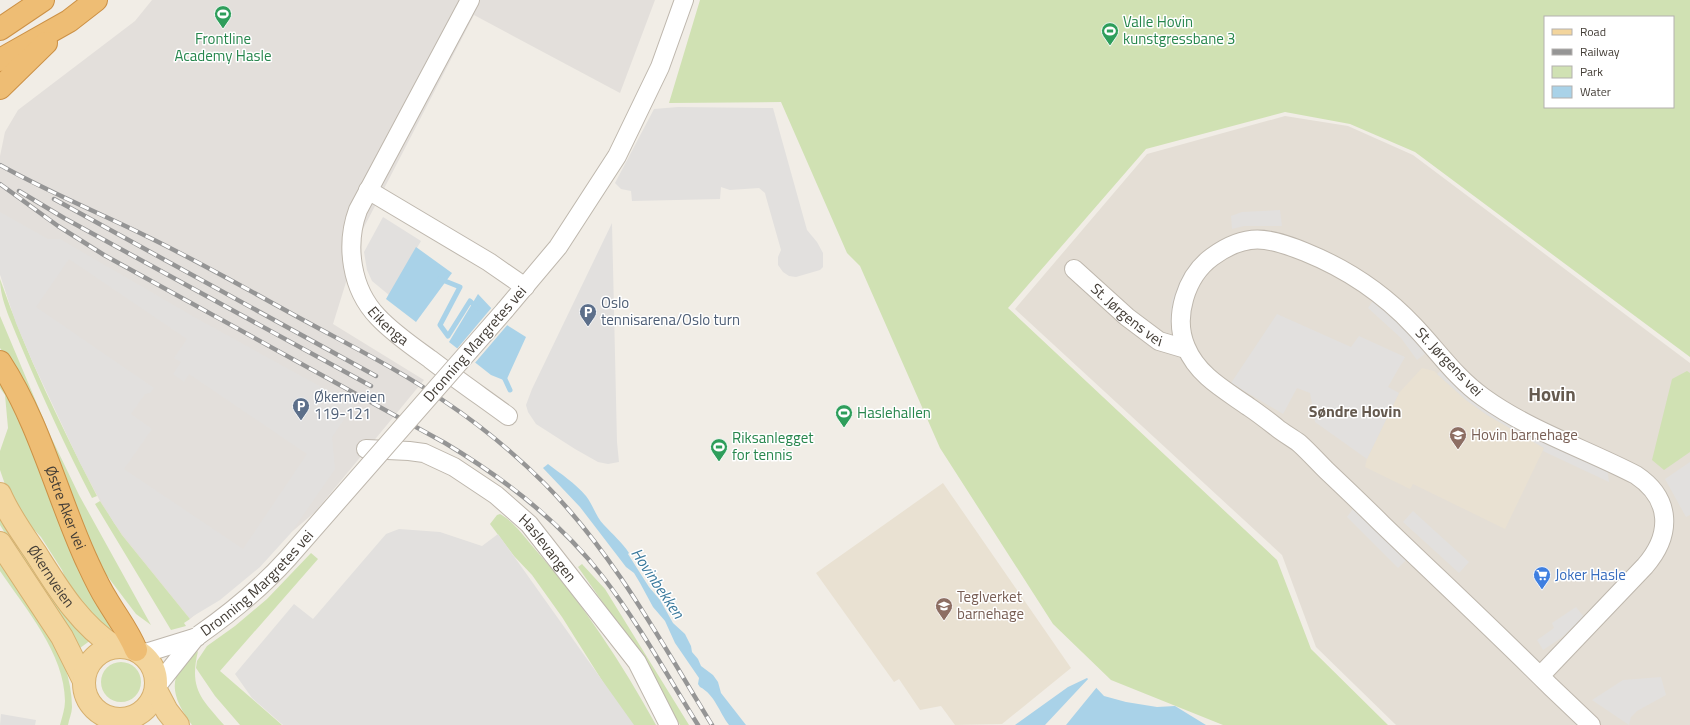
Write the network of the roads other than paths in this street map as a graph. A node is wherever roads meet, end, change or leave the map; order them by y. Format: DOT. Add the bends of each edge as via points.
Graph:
graph roads {
  1 [pos="43,0"];
  2 [pos="96,0"];
  3 [pos="470,0"];
  4 [pos="684,0"];
  5 [pos="69,21"];
  6 [pos="0,29"];
  7 [pos="0,60"];
  8 [pos="0,88"];
  9 [pos="368,190"];
  10 [pos="1074,269"];
  11 [pos="525,287"];
  12 [pos="1186,349"];
  13 [pos="0,362"];
  14 [pos="508,416"];
  15 [pos="366,450"];
  16 [pos="0,494"];
  17 [pos="0,543"];
  18 [pos="197,636"];
  19 [pos="131,650"];
  20 [pos="1540,676"];
  21 [pos="84,681"];
  22 [pos="156,688"];
  23 [pos="126,722"];
  24 [pos="178,725"];
  25 [pos="669,725"];
  26 [pos="1592,725"];
  1 -- 6 [label="highway"];
  2 -- 5 [label="highway"];
  3 -- 9 [label="street, Eikenga"];
  4 -- 11 [label="street, Dronning Margretes vei" via="660,66 617,156 558,247"];
  5 -- 7 [label="highway"];
  5 -- 8 [label="highway"];
  9 -- 11 [label="street" via="489,262"];
  9 -- 14 [label="street, Eikenga" via="354,220 351,250 356,277 365,299 377,316 396,334"];
  10 -- 12 [label="street, St. Jørgens vei" via="1127,317 1159,341"];
  11 -- 18 [label="street, Dronning Margretes vei, bridge" via="279,568 240,606"];
  12 -- 20 [label="street, St. Jørgens vei" via="1212,382 1299,443"];
  12 -- 20 [label="street, St. Jørgens vei" via="1182,336 1182,312 1186,293 1200,268 1217,254 1237,243 1255,239 1278,242 1329,262 1369,286 1396,308 1460,377 1482,396 1518,419 1631,472 1649,485 1656,493 1662,508 1665,521 1662,541 1651,558"];
  13 -- 19 [label="highway, Østre Aker vei" via="31,420 98,586 127,630"];
  15 -- 25 [label="street, Haslevangen" via="424,453 454,467 496,495 529,524 636,662"];
  16 -- 19 [label="main road, Økernveien" via="15,522 76,613 95,632"];
  17 -- 21 [label="main road, Økernveien" via="59,632"];
  18 -- 19 [label="street, Dronning Margretes vei"];
  18 -- 22 [label="street, Dronning Margretes vei"];
  19 -- 21 [label="main road" via="108,649 94,658"];
  19 -- 22 [label="main road" via="153,668"];
  20 -- 26 [label="street, St. Jørgens vei"];
  21 -- 23 [label="main road" via="87,698 92,706 100,713"];
  22 -- 23 [label="main road" via="148,707"];
  22 -- 24 [label="main road"];
}
